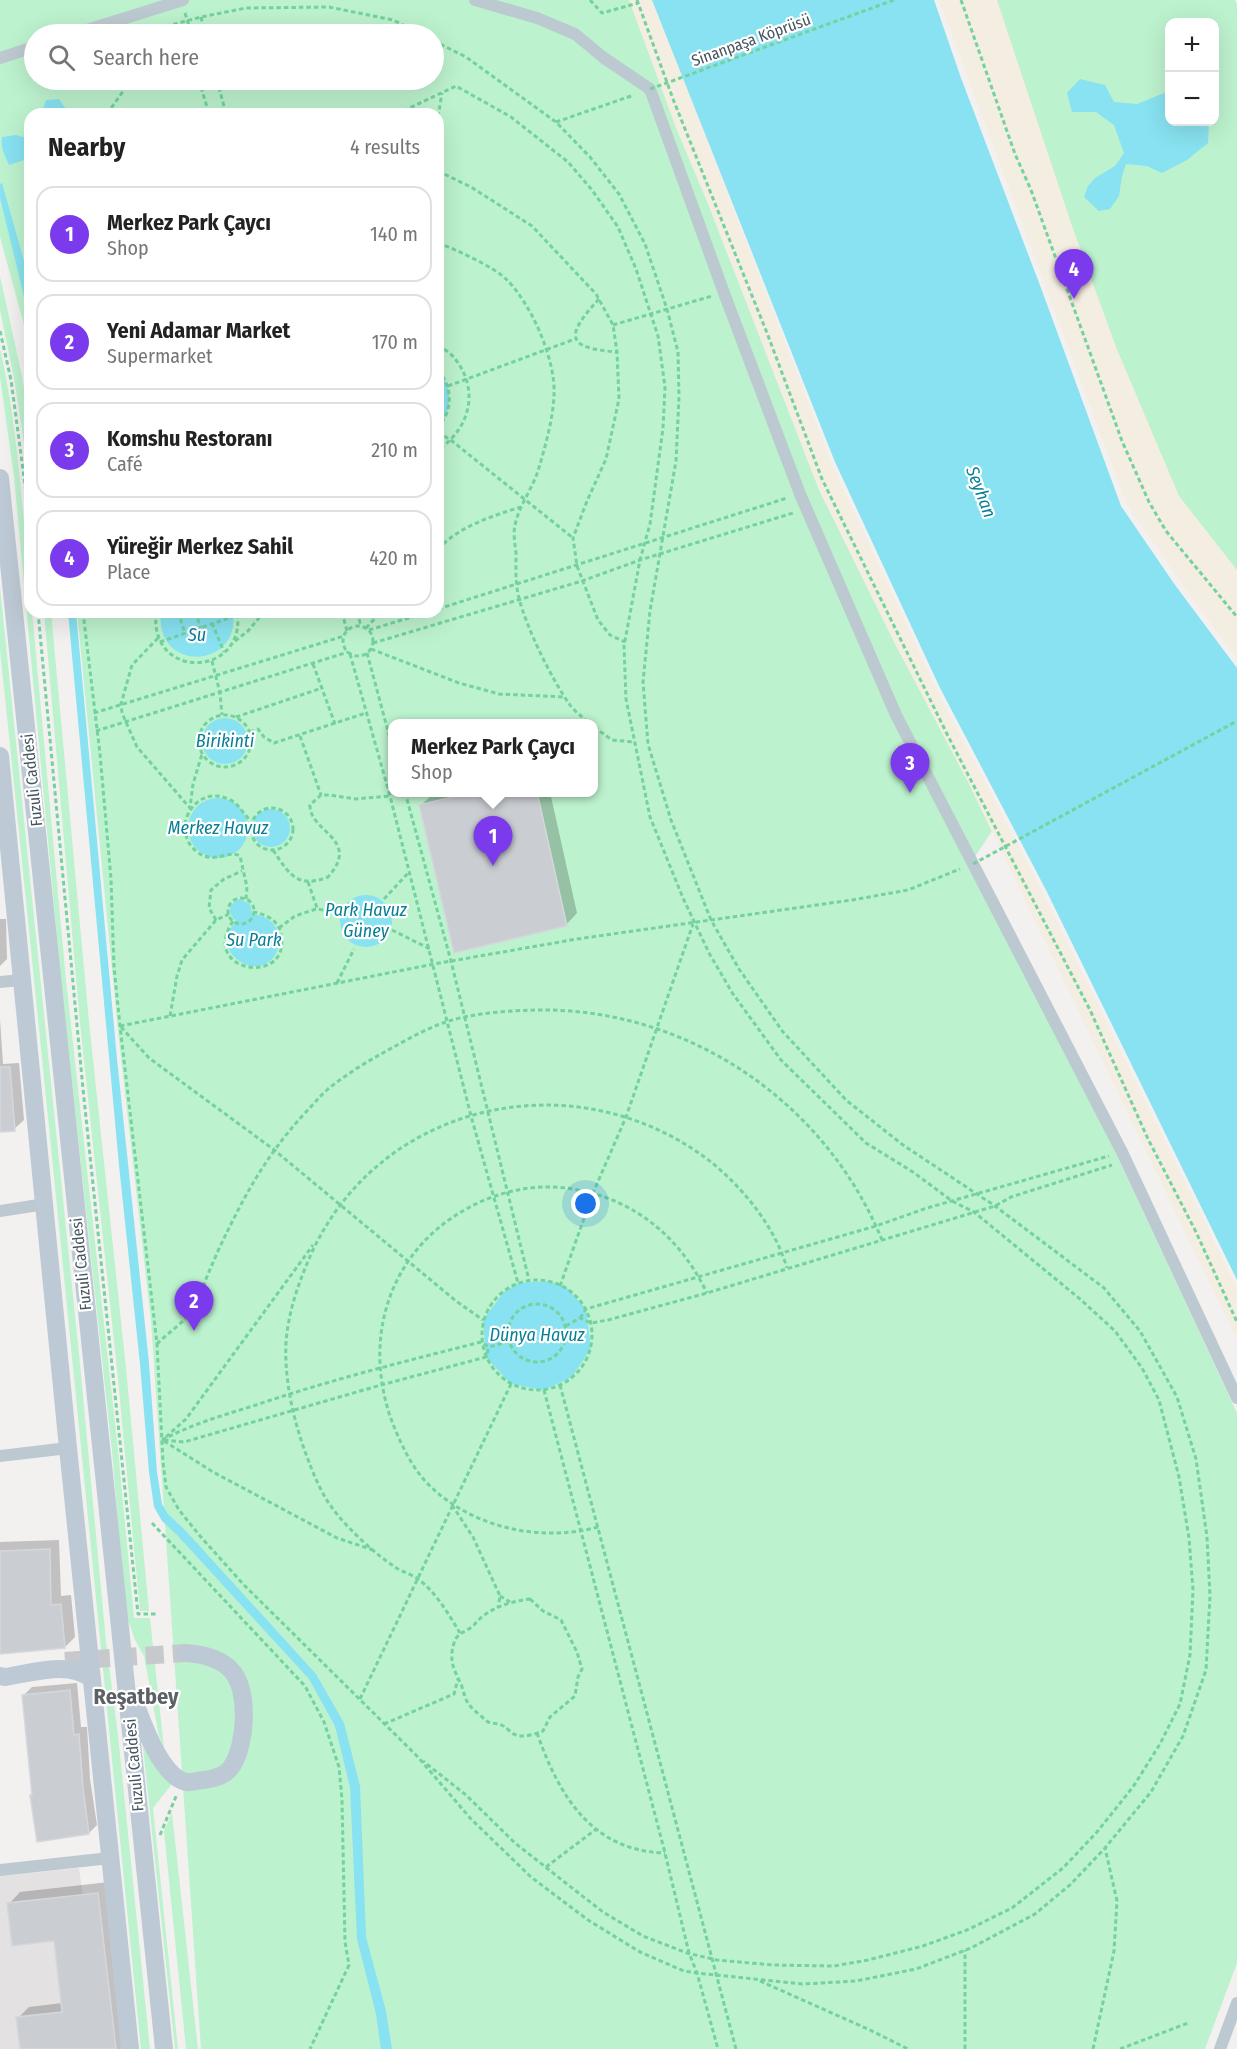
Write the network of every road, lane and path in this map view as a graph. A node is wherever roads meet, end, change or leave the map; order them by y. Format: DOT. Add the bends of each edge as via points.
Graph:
graph roads {
  1 [pos="181,0"];
  2 [pos="475,0"];
  3 [pos="590,0"];
  4 [pos="894,0"];
  5 [pos="961,0"];
  6 [pos="638,2"];
  7 [pos="201,17"];
  8 [pos="188,20"];
  9 [pos="105,24"];
  10 [pos="173,24"];
  11 [pos="189,24"];
  12 [pos="203,24"];
  13 [pos="401,24"];
  14 [pos="444,46"];
  15 [pos="24,50"];
  16 [pos="0,58"];
  17 [pos="650,89"];
  18 [pos="124,90"];
  19 [pos="202,90"];
  20 [pos="220,90"];
  21 [pos="442,93"];
  22 [pos="111,108"];
  23 [pos="207,108"];
  24 [pos="224,108"];
  25 [pos="410,108"];
  26 [pos="440,108"];
  27 [pos="556,122"];
  28 [pos="444,174"];
  29 [pos="444,245"];
  30 [pos="724,293"];
  31 [pos="599,299"];
  32 [pos="667,309"];
  33 [pos="650,314"];
  34 [pos="613,325"];
  35 [pos="0,331"];
  36 [pos="575,339"];
  37 [pos="444,350"];
  38 [pos="545,350"];
  39 [pos="617,352"];
  40 [pos="467,379"];
  41 [pos="444,380"];
  42 [pos="448,386"];
  43 [pos="444,418"];
  44 [pos="444,434"];
  45 [pos="452,441"];
  46 [pos="444,446"];
  47 [pos="24,477"];
  48 [pos="0,478"];
  49 [pos="800,494"];
  50 [pos="524,498"];
  51 [pos="522,507"];
  52 [pos="807,509"];
  53 [pos="573,538"];
  54 [pos="663,539"];
  55 [pos="444,544"];
  56 [pos="645,544"];
  57 [pos="659,554"];
  58 [pos="640,560"];
  59 [pos="577,566"];
  60 [pos="582,581"];
  61 [pos="517,584"];
  62 [pos="519,599"];
  63 [pos="444,607"];
  64 [pos="1237,617"];
  65 [pos="39,618"];
  66 [pos="84,618"];
  67 [pos="155,618"];
  68 [pos="180,618"];
  69 [pos="197,618"];
  70 [pos="225,618"];
  71 [pos="238,618"];
  72 [pos="259,618"];
  73 [pos="344,618"];
  74 [pos="359,618"];
  75 [pos="376,618"];
  76 [pos="407,618"];
  77 [pos="212,623"];
  78 [pos="361,626"];
  79 [pos="201,628"];
  80 [pos="368,629"];
  81 [pos="347,631"];
  82 [pos="185,633"];
  83 [pos="344,636"];
  84 [pos="159,640"];
  85 [pos="233,642"];
  86 [pos="625,642"];
  87 [pos="373,643"];
  88 [pos="371,649"];
  89 [pos="224,653"];
  90 [pos="349,653"];
  91 [pos="367,653"];
  92 [pos="212,661"];
  93 [pos="313,663"];
  94 [pos="215,676"];
  95 [pos="322,688"];
  96 [pos="220,693"];
  97 [pos="565,697"];
  98 [pos="121,704"];
  99 [pos="94,713"];
  100 [pos="367,713"];
  101 [pos="222,715"];
  102 [pos="236,717"];
  103 [pos="586,719"];
  104 [pos="1237,721"];
  105 [pos="125,722"];
  106 [pos="335,724"];
  107 [pos="388,728"];
  108 [pos="598,730"];
  109 [pos="96,732"];
  110 [pos="250,732"];
  111 [pos="300,736"];
  112 [pos="634,742"];
  113 [pos="202,754"];
  114 [pos="0,756"];
  115 [pos="388,789"];
  116 [pos="321,795"];
  117 [pos="388,796"];
  118 [pos="390,797"];
  119 [pos="406,797"];
  120 [pos="190,808"];
  121 [pos="251,821"];
  122 [pos="273,850"];
  123 [pos="973,864"];
  124 [pos="242,871"];
  125 [pos="410,871"];
  126 [pos="308,882"];
  127 [pos="246,898"];
  128 [pos="384,899"];
  129 [pos="317,908"];
  130 [pos="254,912"];
  131 [pos="340,912"];
  132 [pos="229,914"];
  133 [pos="216,920"];
  134 [pos="711,920"];
  135 [pos="233,921"];
  136 [pos="693,922"];
  137 [pos="279,928"];
  138 [pos="392,930"];
  139 [pos="354,949"];
  140 [pos="430,950"];
  141 [pos="450,961"];
  142 [pos="434,964"];
  143 [pos="22,980"];
  144 [pos="0,982"];
  145 [pos="338,983"];
  146 [pos="170,1016"];
  147 [pos="465,1018"];
  148 [pos="447,1022"];
  149 [pos="120,1026"];
  150 [pos="658,1029"];
  151 [pos="488,1111"];
  152 [pos="471,1116"];
  153 [pos="626,1117"];
  154 [pos="273,1149"];
  155 [pos="1124,1157"];
  156 [pos="509,1192"];
  157 [pos="593,1193"];
  158 [pos="977,1194"];
  159 [pos="494,1196"];
  160 [pos="952,1201"];
  161 [pos="45,1204"];
  162 [pos="340,1206"];
  163 [pos="995,1206"];
  164 [pos="0,1211"];
  165 [pos="974,1212"];
  166 [pos="876,1226"];
  167 [pos="318,1238"];
  168 [pos="882,1240"];
  169 [pos="782,1252"];
  170 [pos="408,1260"];
  171 [pos="787,1268"];
  172 [pos="698,1276"];
  173 [pos="530,1280"];
  174 [pos="518,1282"];
  175 [pos="561,1286"];
  176 [pos="707,1293"];
  177 [pos="586,1309"];
  178 [pos="580,1318"];
  179 [pos="483,1320"];
  180 [pos="1237,1322"];
  181 [pos="591,1323"];
  182 [pos="566,1326"];
  183 [pos="481,1342"];
  184 [pos="508,1342"];
  185 [pos="157,1344"];
  186 [pos="489,1347"];
  187 [pos="486,1357"];
  188 [pos="379,1368"];
  189 [pos="511,1384"];
  190 [pos="381,1385"];
  191 [pos="560,1385"];
  192 [pos="544,1390"];
  193 [pos="290,1394"];
  194 [pos="1237,1398"];
  195 [pos="293,1412"];
  196 [pos="162,1440"];
  197 [pos="68,1449"];
  198 [pos="0,1456"];
  199 [pos="452,1505"];
  200 [pos="152,1523"];
  201 [pos="598,1527"];
  202 [pos="580,1532"];
  203 [pos="374,1551"];
  204 [pos="419,1579"];
  205 [pos="500,1596"];
  206 [pos="510,1602"];
  207 [pos="498,1608"];
  208 [pos="157,1614"];
  209 [pos="460,1633"];
  210 [pos="185,1653"];
  211 [pos="65,1661"];
  212 [pos="0,1669"];
  213 [pos="0,1676"];
  214 [pos="126,1676"];
  215 [pos="92,1679"];
  216 [pos="459,1679"];
  217 [pos="454,1694"];
  218 [pos="464,1696"];
  219 [pos="360,1699"];
  220 [pos="384,1724"];
  221 [pos="537,1733"];
  222 [pos="417,1756"];
  223 [pos="178,1792"];
  224 [pos="595,1830"];
  225 [pos="161,1845"];
  226 [pos="1105,1848"];
  227 [pos="665,1853"];
  228 [pos="110,1858"];
  229 [pos="546,1867"];
  230 [pos="0,1870"];
  231 [pos="965,1950"];
  232 [pos="689,1953"];
  233 [pos="711,1958"];
  234 [pos="698,1973"];
  235 [pos="717,1975"];
  236 [pos="757,1979"];
  237 [pos="1237,2003"];
  238 [pos="1188,2023"];
  239 [pos="130,2049"];
  240 [pos="164,2049"];
  241 [pos="310,2049"];
  242 [pos="718,2049"];
  243 [pos="736,2049"];
  244 [pos="908,2049"];
  245 [pos="965,2049"];
  246 [pos="1093,2049"];
  247 [pos="1120,2049"];
  248 [pos="1220,2049"];
  1 -- 8 [label="path"];
  1 -- 9 [label="street"];
  2 -- 17 [label="street" via="575,34"];
  3 -- 6 [label="path" via="603,14"];
  4 -- 17 [label="path, Sinanpaşa Köprüsü, bridge"];
  5 -- 64 [label="path" via="1132,464 1166,531"];
  6 -- 180 [label="path" via="822,479 948,736 1090,1010"];
  7 -- 8 [label="path"];
  7 -- 12 [label="path"];
  7 -- 13 [label="path" via="246,8 329,7"];
  8 -- 10 [label="path"];
  8 -- 11 [label="path"];
  14 -- 27 [label="path" via="466,57"];
  15 -- 16 [label="street"];
  17 -- 27 [label="path, Sinanpaşa Köprüsü"];
  17 -- 30 [label="street"];
  18 -- 22 [label="path"];
  19 -- 23 [label="path"];
  20 -- 24 [label="path"];
  21 -- 25 [label="path"];
  21 -- 26 [label="path"];
  21 -- 33 [label="path" via="456,86 481,99 511,117 568,162 618,227"];
  27 -- 32 [label="path" via="619,194 645,244"];
  28 -- 31 [label="path" via="532,226"];
  29 -- 38 [label="path" via="506,278 535,320"];
  30 -- 32 [label="path"];
  30 -- 49 [label="street"];
  31 -- 34 [label="path"];
  31 -- 36 [label="path" via="587,312"];
  32 -- 33 [label="path"];
  32 -- 54 [label="path" via="678,352 679,397 676,461"];
  33 -- 34 [label="path"];
  33 -- 56 [label="path" via="665,387 657,481"];
  34 -- 39 [label="path"];
  35 -- 47 [label="path"];
  36 -- 38 [label="path"];
  36 -- 39 [label="path" via="586,348"];
  37 -- 40 [label="path" via="456,359"];
  38 -- 40 [label="path"];
  38 -- 50 [label="path" via="554,395 537,473"];
  39 -- 53 [label="path" via="619,399 606,459"];
  40 -- 42 [label="path"];
  40 -- 45 [label="path" via="470,401 464,422"];
  41 -- 42 [label="path"];
  42 -- 43 [label="path" via="450,402"];
  44 -- 45 [label="path"];
  45 -- 46 [label="path"];
  45 -- 50 [label="path"];
  48 -- 214 [label="main road, Fuzuli Caddesi"];
  49 -- 52 [label="street"];
  49 -- 54 [label="path"];
  50 -- 51 [label="path"];
  50 -- 53 [label="path"];
  51 -- 55 [label="path" via="488,517"];
  51 -- 61 [label="path" via="515,526"];
  52 -- 57 [label="path"];
  52 -- 123 [label="street" via="896,715"];
  53 -- 59 [label="path"];
  54 -- 56 [label="path"];
  54 -- 57 [label="path"];
  56 -- 58 [label="path"];
  56 -- 59 [label="path"];
  57 -- 58 [label="path"];
  57 -- 134 [label="path" via="643,682 648,744 671,820"];
  58 -- 60 [label="path"];
  58 -- 86 [label="path"];
  59 -- 60 [label="path"];
  59 -- 61 [label="path"];
  60 -- 62 [label="path"];
  60 -- 86 [label="path" via="598,620 610,635"];
  61 -- 62 [label="path"];
  61 -- 63 [label="path"];
  62 -- 87 [label="path"];
  62 -- 97 [label="path"];
  65 -- 208 [label="path" via="138,1614"];
  66 -- 99 [label="path"];
  67 -- 84 [label="path"];
  68 -- 82 [label="path"];
  69 -- 79 [label="path"];
  70 -- 77 [label="path"];
  71 -- 85 [label="path"];
  72 -- 85 [label="path"];
  73 -- 81 [label="path"];
  74 -- 78 [label="path"];
  75 -- 80 [label="path"];
  76 -- 80 [label="path"];
  77 -- 79 [label="path"];
  77 -- 89 [label="path"];
  78 -- 80 [label="path"];
  78 -- 81 [label="path"];
  79 -- 82 [label="path"];
  80 -- 87 [label="path"];
  81 -- 83 [label="path"];
  82 -- 84 [label="path"];
  83 -- 90 [label="path" via="343,645"];
  83 -- 94 [label="path"];
  84 -- 92 [label="path" via="177,659 188,663"];
  84 -- 98 [label="path" via="132,665"];
  85 -- 89 [label="path"];
  86 -- 112 [label="path" via="626,699"];
  87 -- 88 [label="path"];
  88 -- 91 [label="path"];
  88 -- 97 [label="path" via="499,694"];
  89 -- 92 [label="path"];
  90 -- 91 [label="path"];
  90 -- 93 [label="path"];
  90 -- 100 [label="path"];
  91 -- 107 [label="path"];
  92 -- 94 [label="path"];
  93 -- 95 [label="path"];
  93 -- 96 [label="path"];
  94 -- 96 [label="path"];
  94 -- 98 [label="path"];
  95 -- 102 [label="path"];
  95 -- 106 [label="path"];
  96 -- 101 [label="path"];
  96 -- 105 [label="path"];
  97 -- 103 [label="path"];
  98 -- 99 [label="path"];
  98 -- 105 [label="path"];
  99 -- 109 [label="path"];
  100 -- 106 [label="path"];
  100 -- 115 [label="path"];
  101 -- 102 [label="path"];
  101 -- 113 [label="path" via="207,721 201,729 198,740"];
  102 -- 110 [label="path"];
  104 -- 123 [label="path, bridge"];
  105 -- 109 [label="path"];
  105 -- 120 [label="path" via="136,747"];
  106 -- 111 [label="path"];
  108 -- 112 [label="path" via="612,740"];
  109 -- 149 [label="path"];
  110 -- 111 [label="path" via="258,729 274,743"];
  110 -- 113 [label="path" via="249,752 234,766 213,765"];
  111 -- 116 [label="path"];
  112 -- 136 [label="path" via="650,817"];
  113 -- 120 [label="path"];
  114 -- 143 [label="main road, Fuzuli Caddesi"];
  116 -- 117 [label="path" via="355,799"];
  116 -- 126 [label="path" via="309,811 337,844 338,859 328,877"];
  118 -- 125 [label="path"];
  119 -- 141 [label="path"];
  120 -- 121 [label="path" via="210,796 225,797"];
  120 -- 124 [label="path" via="184,830 190,845 208,858 236,854 242,861"];
  121 -- 122 [label="path" via="252,838 264,849"];
  121 -- 122 [label="path" via="262,809 271,807 279,808 291,819 292,836 288,843"];
  122 -- 126 [label="path" via="295,879"];
  123 -- 134 [label="path" via="908,890"];
  123 -- 155 [label="street"];
  124 -- 127 [label="path"];
  124 -- 133 [label="path" via="211,890 209,908"];
  125 -- 128 [label="path"];
  125 -- 140 [label="path"];
  126 -- 129 [label="path"];
  127 -- 130 [label="path"];
  127 -- 132 [label="path" via="232,901"];
  129 -- 131 [label="path"];
  129 -- 137 [label="path" via="295,916"];
  130 -- 135 [label="path" via="246,922"];
  130 -- 137 [label="path" via="265,915"];
  132 -- 133 [label="path"];
  132 -- 135 [label="path"];
  133 -- 146 [label="path" via="182,960"];
  134 -- 136 [label="path"];
  134 -- 158 [label="path" via="783,1032 846,1100 903,1145"];
  135 -- 137 [label="path" via="227,930 227,952 233,961 254,969 274,961 280,952"];
  136 -- 141 [label="path"];
  136 -- 150 [label="path"];
  136 -- 160 [label="path" via="733,994 781,1060 866,1143"];
  138 -- 140 [label="path"];
  139 -- 145 [label="path"];
  140 -- 142 [label="path"];
  141 -- 142 [label="path"];
  141 -- 147 [label="path"];
  142 -- 145 [label="path"];
  142 -- 148 [label="path"];
  143 -- 144 [label="street"];
  143 -- 161 [label="main road, Fuzuli Caddesi"];
  145 -- 146 [label="path"];
  146 -- 149 [label="path"];
  147 -- 148 [label="path"];
  147 -- 150 [label="path" via="518,1010 556,1010 595,1013"];
  147 -- 151 [label="path"];
  148 -- 152 [label="path"];
  148 -- 154 [label="path" via="364,1064 327,1090"];
  149 -- 154 [label="path" via="149,1058"];
  149 -- 185 [label="path"];
  150 -- 153 [label="path"];
  150 -- 166 [label="path" via="708,1049 777,1095 834,1155"];
  151 -- 152 [label="path"];
  151 -- 153 [label="path" via="527,1105 570,1105"];
  151 -- 156 [label="path"];
  152 -- 159 [label="path"];
  152 -- 162 [label="path" via="406,1145 372,1171"];
  153 -- 157 [label="path"];
  153 -- 169 [label="path" via="653,1126 691,1147 725,1174 754,1205"];
  154 -- 162 [label="path"];
  154 -- 185 [label="path" via="246,1192 194,1310"];
  155 -- 158 [label="path"];
  155 -- 163 [label="path"];
  155 -- 194 [label="street"];
  156 -- 157 [label="path" via="547,1187"];
  156 -- 159 [label="path"];
  156 -- 173 [label="path"];
  157 -- 172 [label="path" via="619,1202 665,1232"];
  157 -- 175 [label="path"];
  158 -- 160 [label="path"];
  158 -- 163 [label="path"];
  159 -- 170 [label="path" via="440,1226"];
  159 -- 174 [label="path"];
  160 -- 165 [label="path"];
  160 -- 166 [label="path"];
  161 -- 164 [label="street"];
  161 -- 197 [label="main road, Fuzuli Caddesi"];
  162 -- 167 [label="path"];
  162 -- 170 [label="path"];
  163 -- 165 [label="path"];
  163 -- 226 [label="path" via="1104,1288 1140,1331 1177,1397 1196,1459 1208,1537 1206,1670 1183,1736 1151,1792"];
  165 -- 168 [label="path"];
  165 -- 233 [label="path" via="1115,1331 1159,1400 1179,1477 1193,1590 1190,1655 1180,1704 1160,1744 1111,1814 1063,1868 1012,1908 923,1946 834,1966"];
  166 -- 168 [label="path"];
  166 -- 169 [label="path"];
  167 -- 193 [label="path" via="292,1307 286,1344"];
  167 -- 196 [label="path" via="186,1419"];
  168 -- 171 [label="path"];
  169 -- 171 [label="path"];
  169 -- 172 [label="path"];
  170 -- 179 [label="path"];
  170 -- 188 [label="path" via="390,1294 380,1331"];
  171 -- 176 [label="path"];
  172 -- 176 [label="path"];
  172 -- 177 [label="path"];
  173 -- 174 [label="path"];
  173 -- 175 [label="path"];
  174 -- 179 [label="path" via="490,1304"];
  175 -- 177 [label="path"];
  176 -- 181 [label="path"];
  177 -- 178 [label="path"];
  177 -- 181 [label="path"];
  178 -- 181 [label="path"];
  178 -- 182 [label="path"];
  179 -- 183 [label="path"];
  181 -- 191 [label="path" via="591,1348 584,1364"];
  182 -- 184 [label="path" via="562,1349 542,1362 524,1360"];
  182 -- 184 [label="path" via="555,1309 528,1304 511,1317"];
  183 -- 186 [label="path"];
  183 -- 187 [label="path"];
  183 -- 188 [label="path"];
  184 -- 186 [label="path"];
  185 -- 196 [label="path"];
  186 -- 187 [label="path"];
  187 -- 189 [label="path" via="489,1365"];
  187 -- 190 [label="path"];
  188 -- 190 [label="path"];
  188 -- 193 [label="path"];
  189 -- 192 [label="path"];
  189 -- 199 [label="path"];
  190 -- 195 [label="path"];
  190 -- 199 [label="path" via="405,1453 425,1481"];
  191 -- 192 [label="path"];
  191 -- 201 [label="path"];
  192 -- 202 [label="path"];
  193 -- 195 [label="path"];
  193 -- 196 [label="path"];
  195 -- 196 [label="path" via="184,1442"];
  195 -- 203 [label="path" via="309,1463 332,1509"];
  196 -- 203 [label="path" via="213,1472 337,1538"];
  196 -- 219 [label="path" via="166,1487 179,1510 244,1585"];
  197 -- 198 [label="street"];
  197 -- 215 [label="main road, Fuzuli Caddesi"];
  199 -- 202 [label="path" via="521,1532"];
  199 -- 204 [label="path"];
  199 -- 205 [label="path" via="473,1537"];
  200 -- 241 [label="path" via="305,1686 324,1722 339,1767 349,1965"];
  201 -- 202 [label="path"];
  201 -- 233 [label="path"];
  202 -- 227 [label="path"];
  203 -- 204 [label="path" via="396,1569"];
  204 -- 209 [label="path"];
  204 -- 219 [label="path"];
  205 -- 206 [label="path"];
  205 -- 207 [label="path"];
  206 -- 207 [label="path"];
  206 -- 221 [label="path" via="530,1599 561,1620 582,1669 576,1696 549,1717 543,1731"];
  207 -- 209 [label="path"];
  209 -- 216 [label="path" via="454,1641 451,1661"];
  210 -- 214 [label="main road" via="206,1654 231,1670 243,1706 240,1750 231,1769 214,1779 186,1782 159,1758"];
  211 -- 212 [label="main road"];
  213 -- 215 [label="main road" via="65,1668"];
  214 -- 240 [label="main road, Fuzuli Caddesi"];
  215 -- 228 [label="main road, Fuzuli Caddesi"];
  216 -- 217 [label="path"];
  216 -- 218 [label="path"];
  217 -- 218 [label="path"];
  217 -- 220 [label="path"];
  218 -- 221 [label="path" via="485,1721 503,1726 514,1735"];
  219 -- 220 [label="path"];
  220 -- 222 [label="path"];
  221 -- 224 [label="path" via="557,1783"];
  222 -- 229 [label="path"];
  222 -- 234 [label="path" via="471,1819 531,1877 588,1920 640,1952"];
  223 -- 225 [label="path" via="160,1834"];
  224 -- 227 [label="path" via="610,1840 647,1852"];
  224 -- 229 [label="path"];
  226 -- 231 [label="path" via="1035,1914"];
  226 -- 246 [label="path" via="1117,1901 1114,1952"];
  227 -- 232 [label="path"];
  228 -- 230 [label="street"];
  228 -- 239 [label="main road, Fuzuli Caddesi"];
  229 -- 232 [label="path" via="603,1912 643,1936"];
  231 -- 236 [label="path" via="916,1969 856,1981 802,1984"];
  231 -- 245 [label="path"];
  232 -- 233 [label="path"];
  232 -- 234 [label="path"];
  233 -- 235 [label="path"];
  234 -- 235 [label="path"];
  234 -- 242 [label="path"];
  235 -- 236 [label="path"];
  235 -- 243 [label="path"];
  236 -- 244 [label="path"];
  237 -- 248 [label="street"];
  238 -- 247 [label="path"];
}
